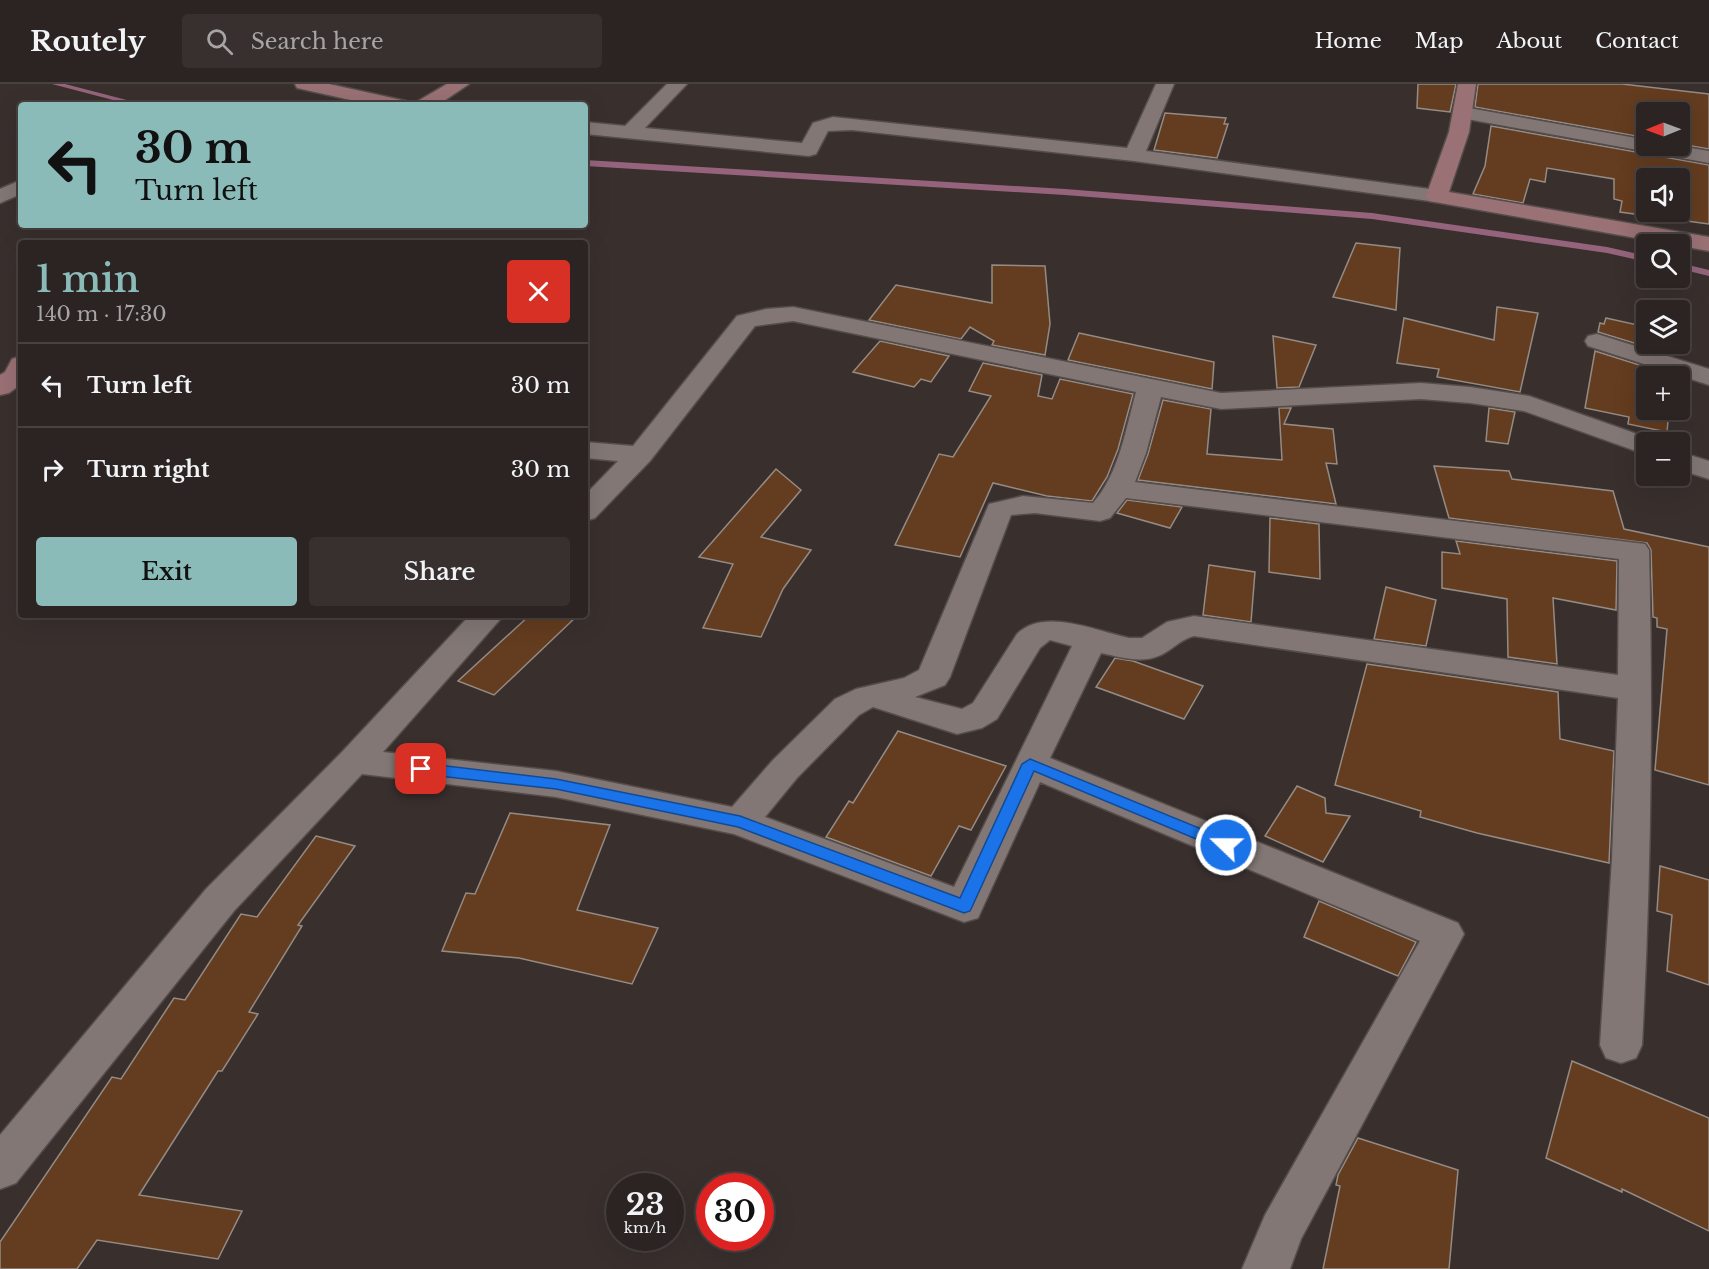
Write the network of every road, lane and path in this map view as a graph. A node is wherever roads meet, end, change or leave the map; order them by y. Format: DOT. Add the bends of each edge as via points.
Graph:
graph roads {
  1 [pos="304,84"];
  2 [pos="460,84"];
  3 [pos="678,84"];
  4 [pos="1166,84"];
  5 [pos="1467,84"];
  6 [pos="385,102"];
  7 [pos="430,102"];
  8 [pos="1463,113"];
  9 [pos="588,128"];
  10 [pos="630,132"];
  11 [pos="1134,155"];
  12 [pos="1709,157"];
  13 [pos="18,188"];
  14 [pos="1437,196"];
  15 [pos="0,197"];
  16 [pos="1709,244"];
  17 [pos="1597,341"];
  18 [pos="0,352"];
  19 [pos="18,361"];
  20 [pos="18,370"];
  21 [pos="1709,377"];
  22 [pos="1151,386"];
  23 [pos="0,387"];
  24 [pos="1636,443"];
  25 [pos="588,450"];
  26 [pos="640,455"];
  27 [pos="1690,463"];
  28 [pos="1709,471"];
  29 [pos="1119,488"];
  30 [pos="588,509"];
  31 [pos="485,618"];
  32 [pos="1091,639"];
  33 [pos="1636,689"];
  34 [pos="870,695"];
  35 [pos="354,761"];
  36 [pos="1030,764"];
  37 [pos="740,822"];
  38 [pos="1621,1045"];
  39 [pos="0,1168"];
  40 [pos="1266,1269"];
  1 -- 6 [label="street"];
  2 -- 7 [label="street"];
  3 -- 10 [label="street"];
  4 -- 11 [label="street"];
  5 -- 8 [label="street"];
  8 -- 12 [label="street"];
  8 -- 14 [label="street"];
  9 -- 10 [label="street"];
  10 -- 11 [label="street" via="809,150 820,127 832,123"];
  11 -- 14 [label="street"];
  13 -- 15 [label="street"];
  14 -- 16 [label="street"];
  17 -- 21 [label="street"];
  18 -- 19 [label="street"];
  20 -- 23 [label="street"];
  22 -- 24 [label="street" via="1221,401 1421,391 1470,395 1529,404"];
  22 -- 26 [label="street" via="793,314 766,316 746,321"];
  22 -- 29 [label="street"];
  25 -- 26 [label="street"];
  26 -- 30 [label="street"];
  27 -- 28 [label="street"];
  29 -- 33 [label="street" via="1209,502 1634,550"];
  29 -- 34 [label="street" via="1100,512 1029,504 1011,504 999,510 933,677 912,687"];
  31 -- 35 [label="street"];
  32 -- 33 [label="street" via="1129,649 1149,648 1178,629 1194,626"];
  32 -- 34 [label="street" via="1050,630 1037,633 1028,641 985,711 970,720 957,722"];
  32 -- 36 [label="street"];
  33 -- 38 [label="street" via="1631,902"];
  34 -- 37 [label="street" via="847,707 785,769"];
  35 -- 37 [label="street" via="556,784"];
  35 -- 39 [label="street" via="220,900"];
  36 -- 37 [label="street" via="964,907"];
  36 -- 40 [label="street" via="1444,934 1281,1230"];
}
